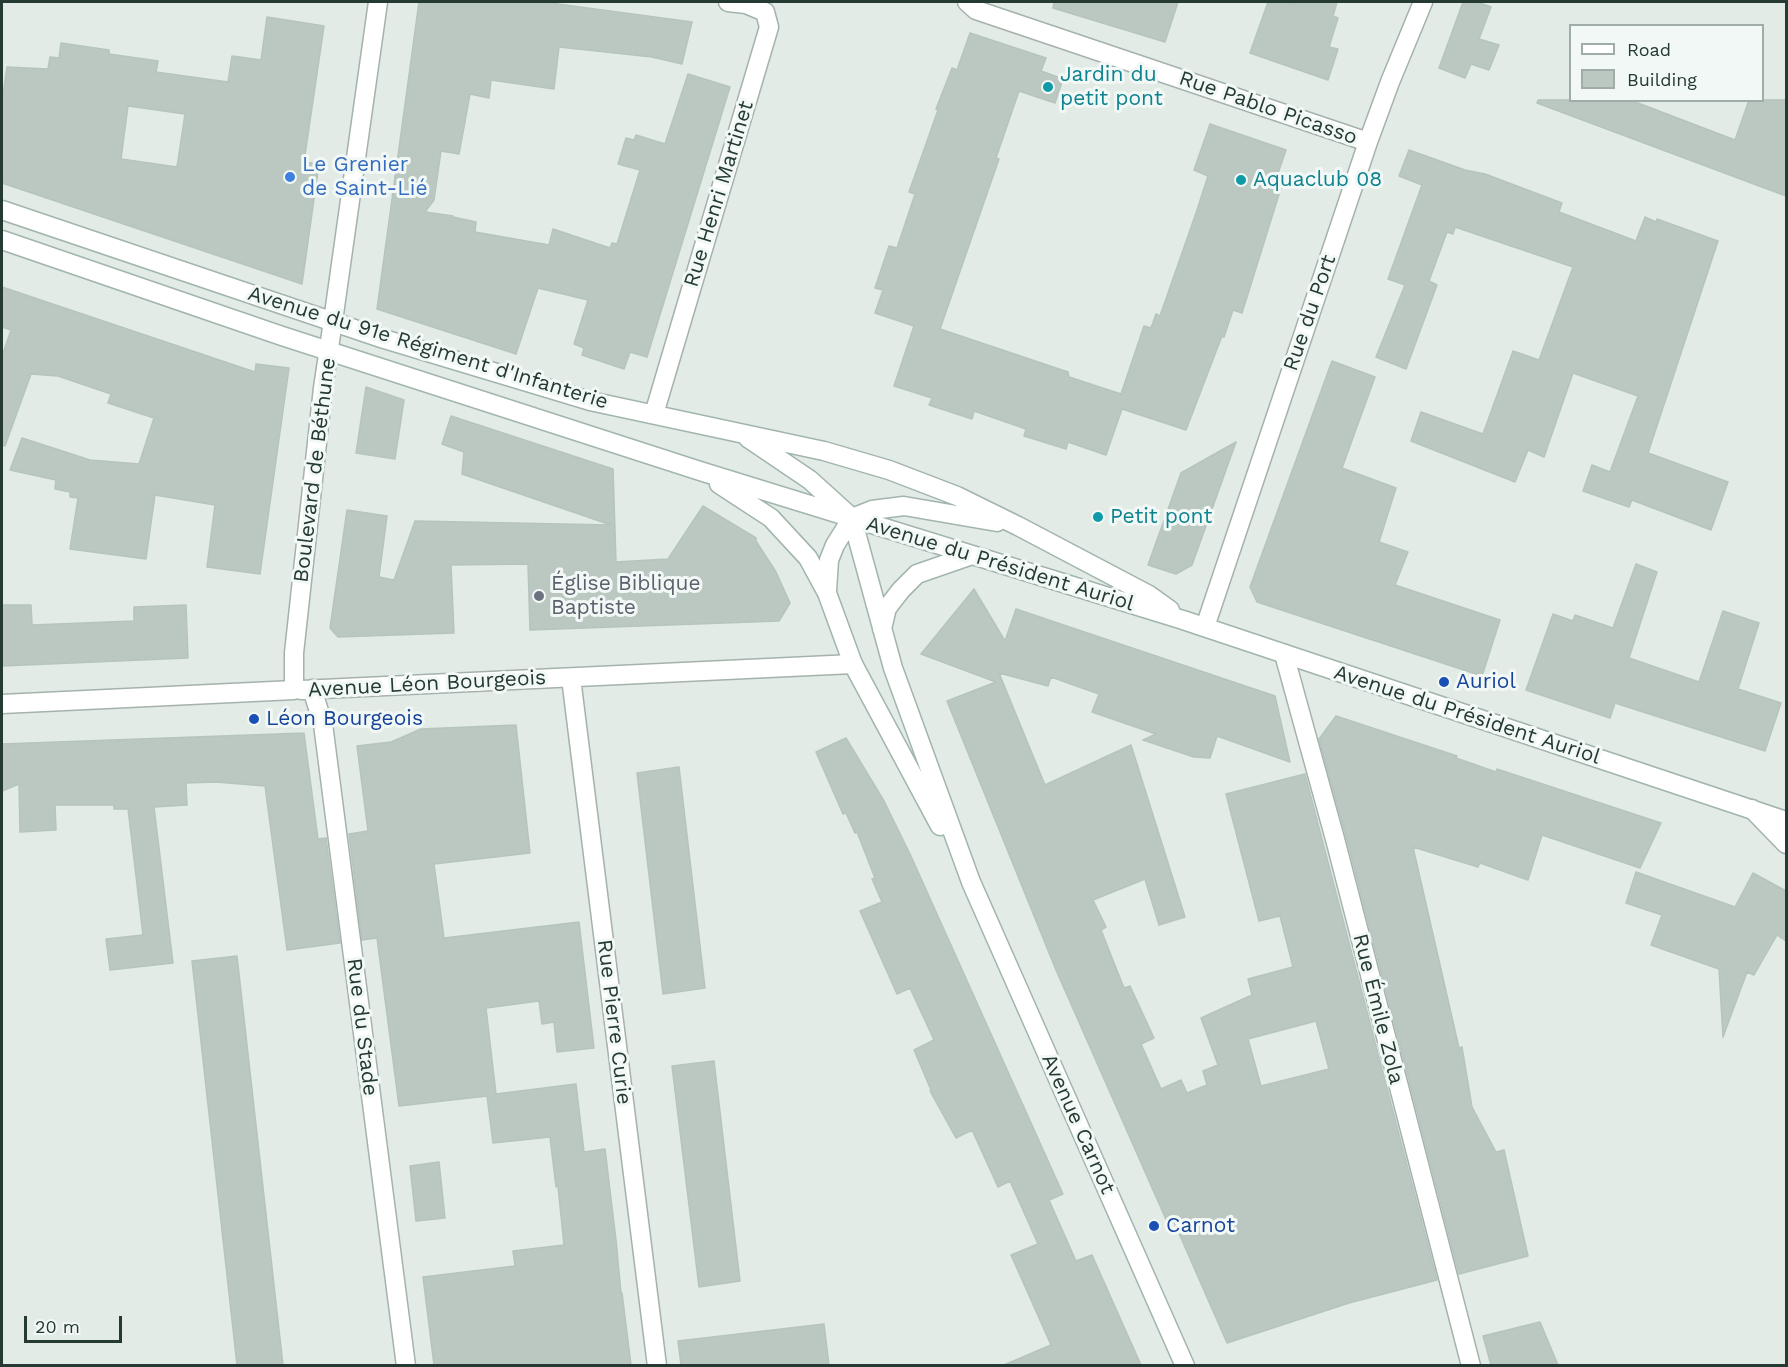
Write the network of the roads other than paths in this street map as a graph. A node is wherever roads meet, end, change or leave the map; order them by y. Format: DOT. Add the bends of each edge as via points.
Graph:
graph roads {
  1 [pos="378,2"];
  2 [pos="728,2"];
  3 [pos="967,2"];
  4 [pos="1423,2"];
  5 [pos="1368,142"];
  6 [pos="2,210"];
  7 [pos="2,240"];
  8 [pos="333,321"];
  9 [pos="328,351"];
  10 [pos="654,414"];
  11 [pos="739,432"];
  12 [pos="862,462"];
  13 [pos="700,471"];
  14 [pos="852,518"];
  15 [pos="1018,526"];
  16 [pos="972,555"];
  17 [pos="827,593"];
  18 [pos="1183,620"];
  19 [pos="1205,627"];
  20 [pos="882,629"];
  21 [pos="1284,654"];
  22 [pos="853,664"];
  23 [pos="571,678"];
  24 [pos="303,690"];
  25 [pos="2,704"];
  26 [pos="1752,809"];
  27 [pos="1786,821"];
  28 [pos="1786,844"];
  29 [pos="971,882"];
  30 [pos="406,1365"];
  31 [pos="657,1365"];
  32 [pos="1185,1365"];
  33 [pos="1471,1365"];
  1 -- 8 [label="street, Boulevard de Béthune"];
  2 -- 10 [label="street, Rue Henri Martinet" via="765,12 769,27"];
  3 -- 5 [label="street, Rue Pablo Picasso" via="976,10"];
  4 -- 5 [label="street, Rue du Port"];
  5 -- 19 [label="street, Rue du Port"];
  6 -- 8 [label="street, Avenue du 91e Régiment d'Infanterie"];
  7 -- 9 [label="street, Avenue du 91e Régiment d'Infanterie"];
  8 -- 9 [label="street, Boulevard de Béthune"];
  8 -- 10 [label="street, Avenue du 91e Régiment d'Infanterie" via="590,401"];
  9 -- 13 [label="street, Avenue du 91e Régiment d'Infanterie"];
  9 -- 24 [label="street, Boulevard de Béthune" via="294,653"];
  10 -- 11 [label="street, Avenue du 91e Régiment d'Infanterie"];
  11 -- 12 [label="street, Avenue du 91e Régiment d'Infanterie"];
  11 -- 14 [label="street" via="810,480"];
  12 -- 15 [label="street, Avenue du Président Auriol" via="957,496"];
  13 -- 14 [label="street, Avenue du 91e Régiment d'Infanterie"];
  13 -- 17 [label="street, Avenue Carnot" via="771,518 808,558"];
  14 -- 15 [label="street" via="872,510 904,506"];
  14 -- 16 [label="street, Avenue du Président Auriol"];
  14 -- 17 [label="street, Avenue Carnot" via="829,560"];
  14 -- 20 [label="street, Avenue Carnot"];
  15 -- 18 [label="street, Avenue du Président Auriol" via="1149,595"];
  16 -- 18 [label="street, Avenue du Président Auriol"];
  16 -- 20 [label="street" via="917,574 887,608"];
  17 -- 22 [label="street, Avenue Carnot"];
  18 -- 19 [label="street, Avenue du Président Auriol"];
  19 -- 21 [label="street, Avenue du Président Auriol"];
  20 -- 29 [label="street, Avenue Carnot"];
  21 -- 26 [label="street, Avenue du Président Auriol"];
  21 -- 33 [label="street, Rue Émile Zola"];
  22 -- 23 [label="street, Avenue Léon Bourgeois"];
  22 -- 29 [label="street, Avenue Carnot"];
  23 -- 24 [label="street, Avenue Léon Bourgeois"];
  23 -- 31 [label="street, Rue Pierre Curie"];
  24 -- 25 [label="street, Avenue Léon Bourgeois"];
  24 -- 30 [label="street, Rue du Stade" via="322,724"];
  26 -- 27 [label="street, Avenue du Président Auriol"];
  26 -- 28 [label="street, Avenue du Président Auriol"];
  29 -- 32 [label="street, Avenue Carnot"];
}
